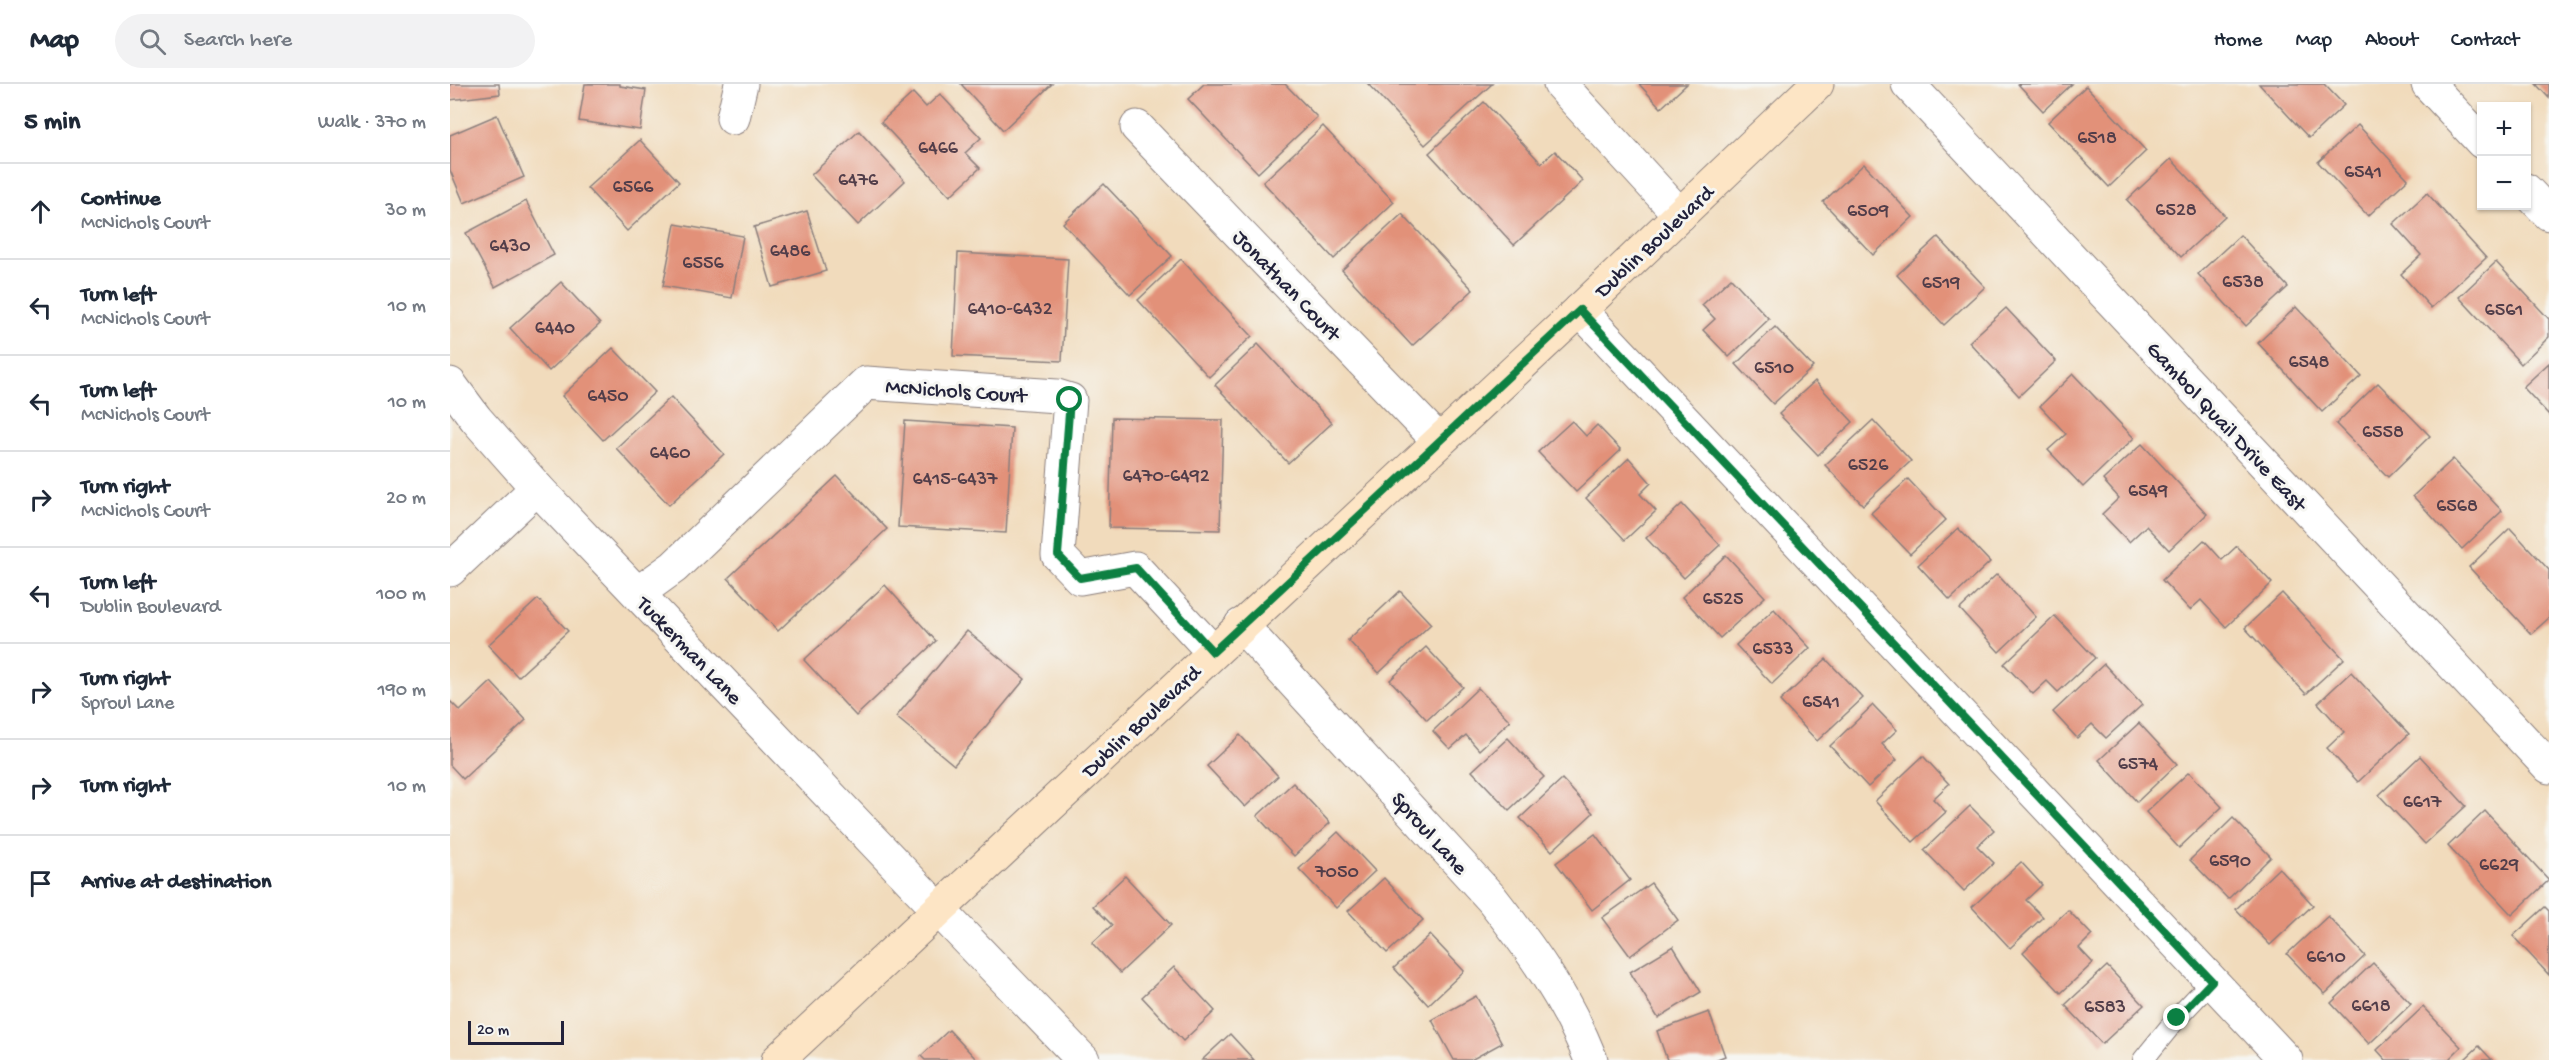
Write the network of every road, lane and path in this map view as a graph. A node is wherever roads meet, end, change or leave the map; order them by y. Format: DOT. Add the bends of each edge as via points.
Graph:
graph roads {
  1 [pos="741,84"];
  2 [pos="1560,84"];
  3 [pos="1817,84"];
  4 [pos="1908,84"];
  5 [pos="2428,84"];
  6 [pos="733,118"];
  7 [pos="1137,127"];
  8 [pos="2477,138"];
  9 [pos="2531,195"];
  10 [pos="2549,214"];
  11 [pos="1680,215"];
  12 [pos="1580,310"];
  13 [pos="450,384"];
  14 [pos="1439,441"];
  15 [pos="537,488"];
  16 [pos="450,570"];
  17 [pos="638,593"];
  18 [pos="1241,625"];
  19 [pos="1213,652"];
  20 [pos="2549,767"];
  21 [pos="938,909"];
  22 [pos="2212,981"];
  23 [pos="778,1060"];
  24 [pos="1083,1060"];
  25 [pos="1591,1060"];
  26 [pos="2144,1060"];
  27 [pos="2286,1060"];
  1 -- 6 [label="street"];
  2 -- 11 [label="street"];
  3 -- 11 [label="main road, Dublin Boulevard"];
  4 -- 20 [label="street, Gambol Quail Drive East"];
  5 -- 8 [label="street"];
  7 -- 14 [label="street, Jonathan Court"];
  9 -- 10 [label="street"];
  11 -- 12 [label="main road, Dublin Boulevard"];
  12 -- 14 [label="main road, Dublin Boulevard"];
  12 -- 22 [label="street"];
  13 -- 15 [label="street, Tuckerman Lane"];
  14 -- 18 [label="main road, Dublin Boulevard"];
  15 -- 16 [label="street"];
  15 -- 17 [label="street, Tuckerman Lane"];
  17 -- 19 [label="street, McNichols Court" via="674,567 866,383 1057,396 1070,400 1058,555 1080,578 1136,568"];
  17 -- 21 [label="street, Tuckerman Lane"];
  18 -- 19 [label="main road, Dublin Boulevard"];
  18 -- 25 [label="street, Sproul Lane" via="1492,899 1571,1013"];
  19 -- 21 [label="main road, Dublin Boulevard"];
  21 -- 23 [label="main road, Dublin Boulevard"];
  21 -- 24 [label="street, Tuckerman Lane"];
  22 -- 26 [label="lane"];
  22 -- 27 [label="street"];
}
